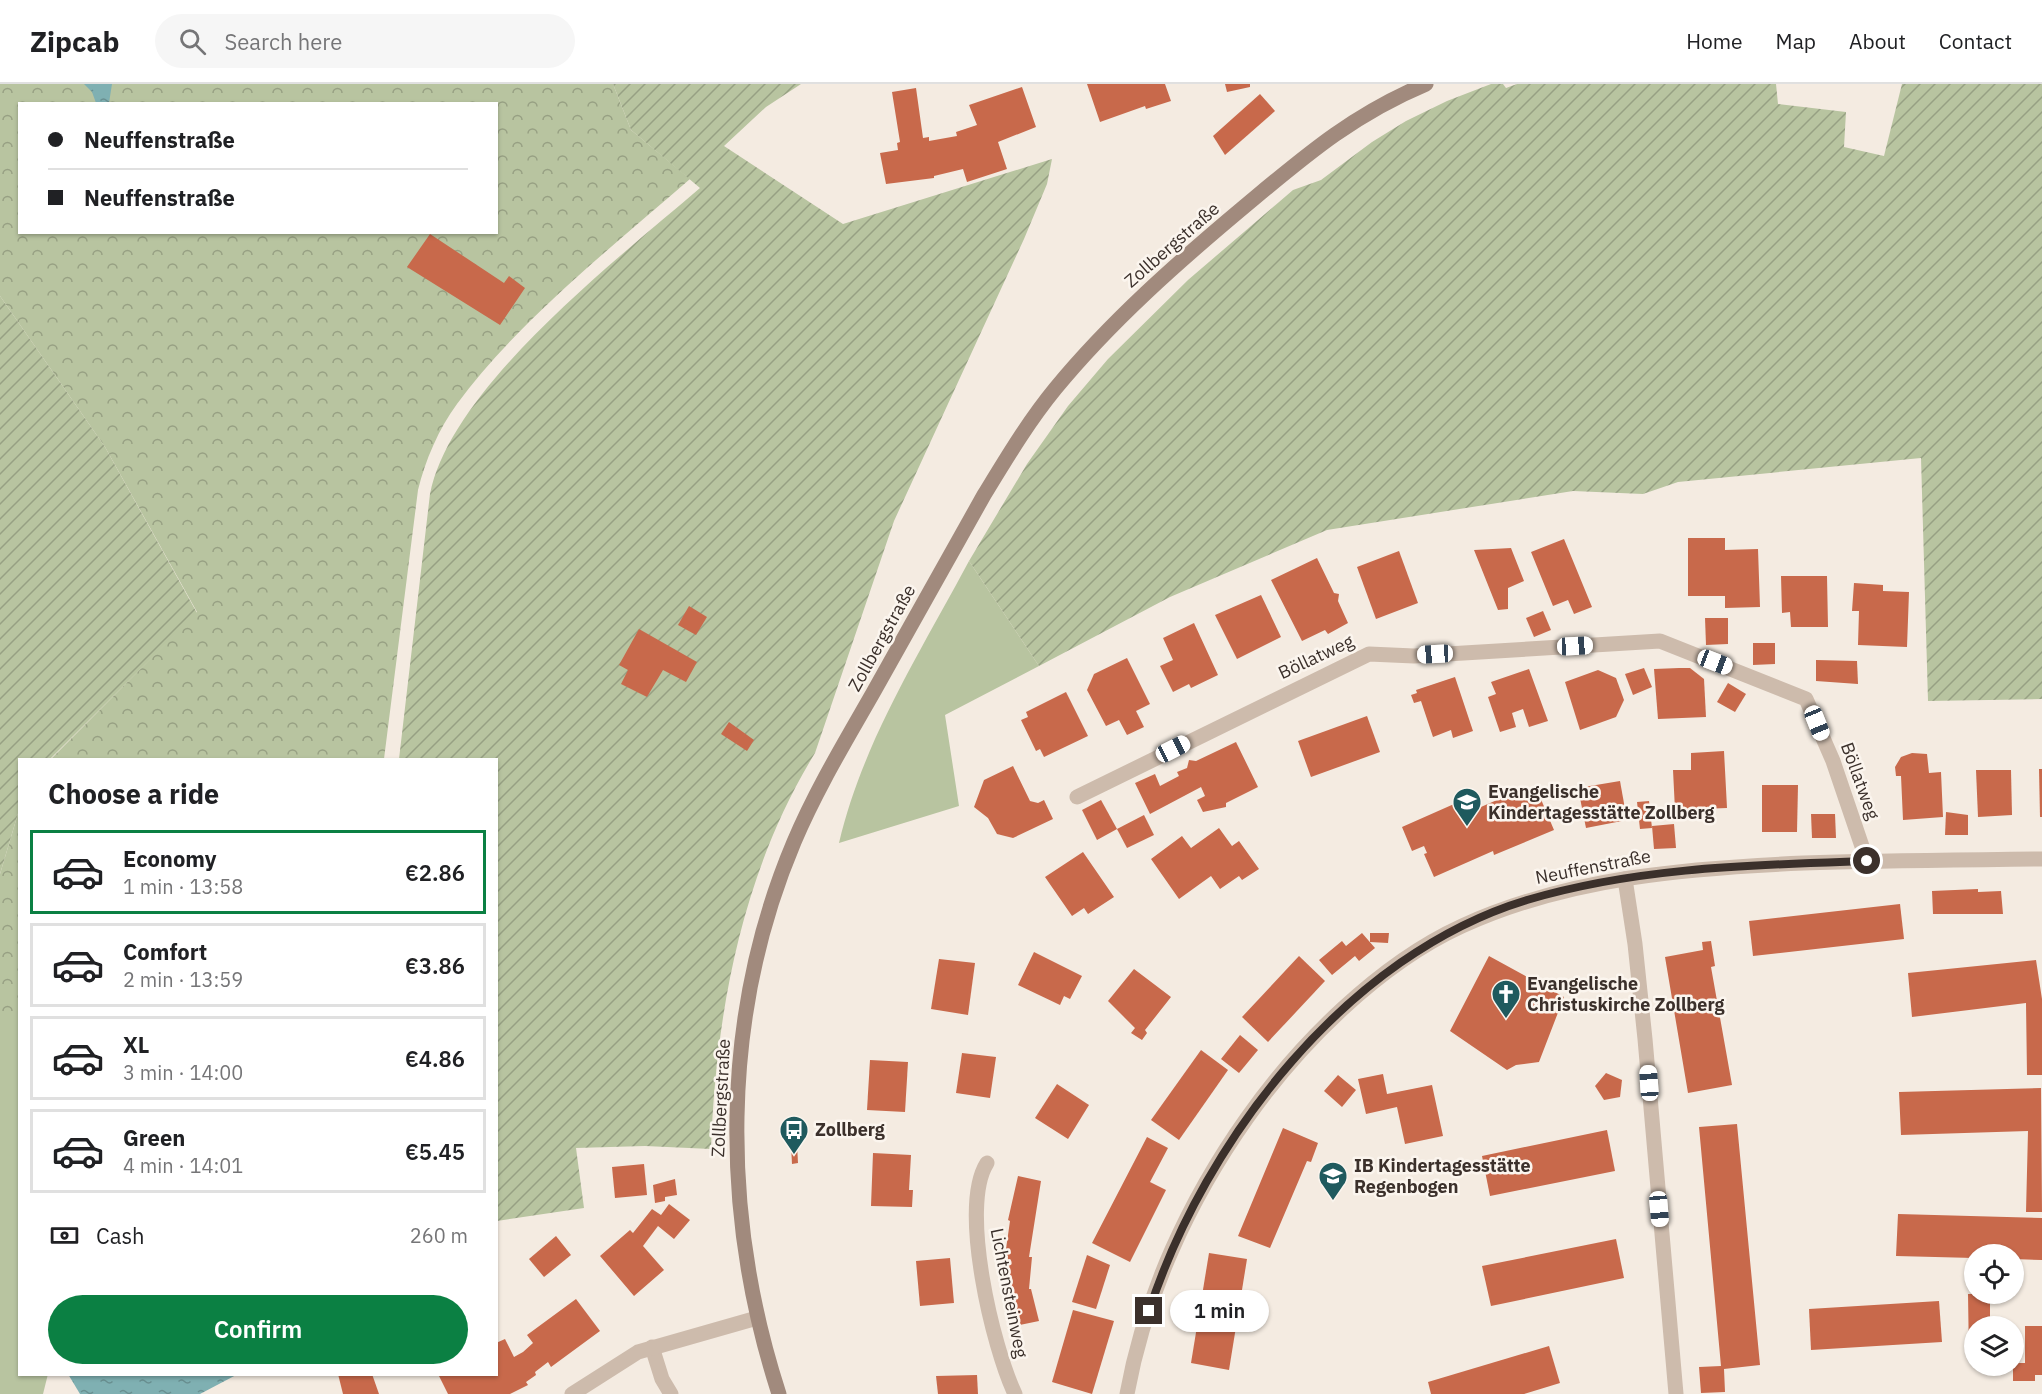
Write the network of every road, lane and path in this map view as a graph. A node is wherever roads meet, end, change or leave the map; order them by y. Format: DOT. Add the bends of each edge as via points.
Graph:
graph roads {
  1 [pos="1426,84"];
  2 [pos="1077,797"];
  3 [pos="2042,859"];
  4 [pos="1867,861"];
  5 [pos="1625,879"];
  6 [pos="987,1163"];
  7 [pos="757,1318"];
  8 [pos="652,1347"];
  9 [pos="572,1394"];
  10 [pos="671,1394"];
  11 [pos="779,1394"];
  12 [pos="1015,1394"];
  13 [pos="1127,1394"];
  14 [pos="1676,1394"];
  1 -- 7 [label="main road, Zollbergstraße" via="1366,112 1317,146 1137,301 1056,389 984,495 819,789 777,888 752,978 742,1039 737,1173"];
  2 -- 4 [label="street, Böllatweg" via="1369,654 1414,656 1660,641 1806,699 1833,761"];
  3 -- 4 [label="street, Neuffenstraße"];
  4 -- 5 [label="street, Neuffenstraße" via="1704,868"];
  5 -- 13 [label="street, Neuffenstraße" via="1527,900 1459,927 1369,986 1308,1045 1261,1098 1198,1198 1155,1293"];
  5 -- 14 [label="street" via="1645,1039"];
  6 -- 12 [label="street, Lichtensteinweg" via="979,1183 977,1243 999,1356"];
  7 -- 8 [label="street"];
  7 -- 11 [label="main road, Zollbergstraße"];
  8 -- 9 [label="street" via="626,1358"];
  8 -- 10 [label="street"];
}
